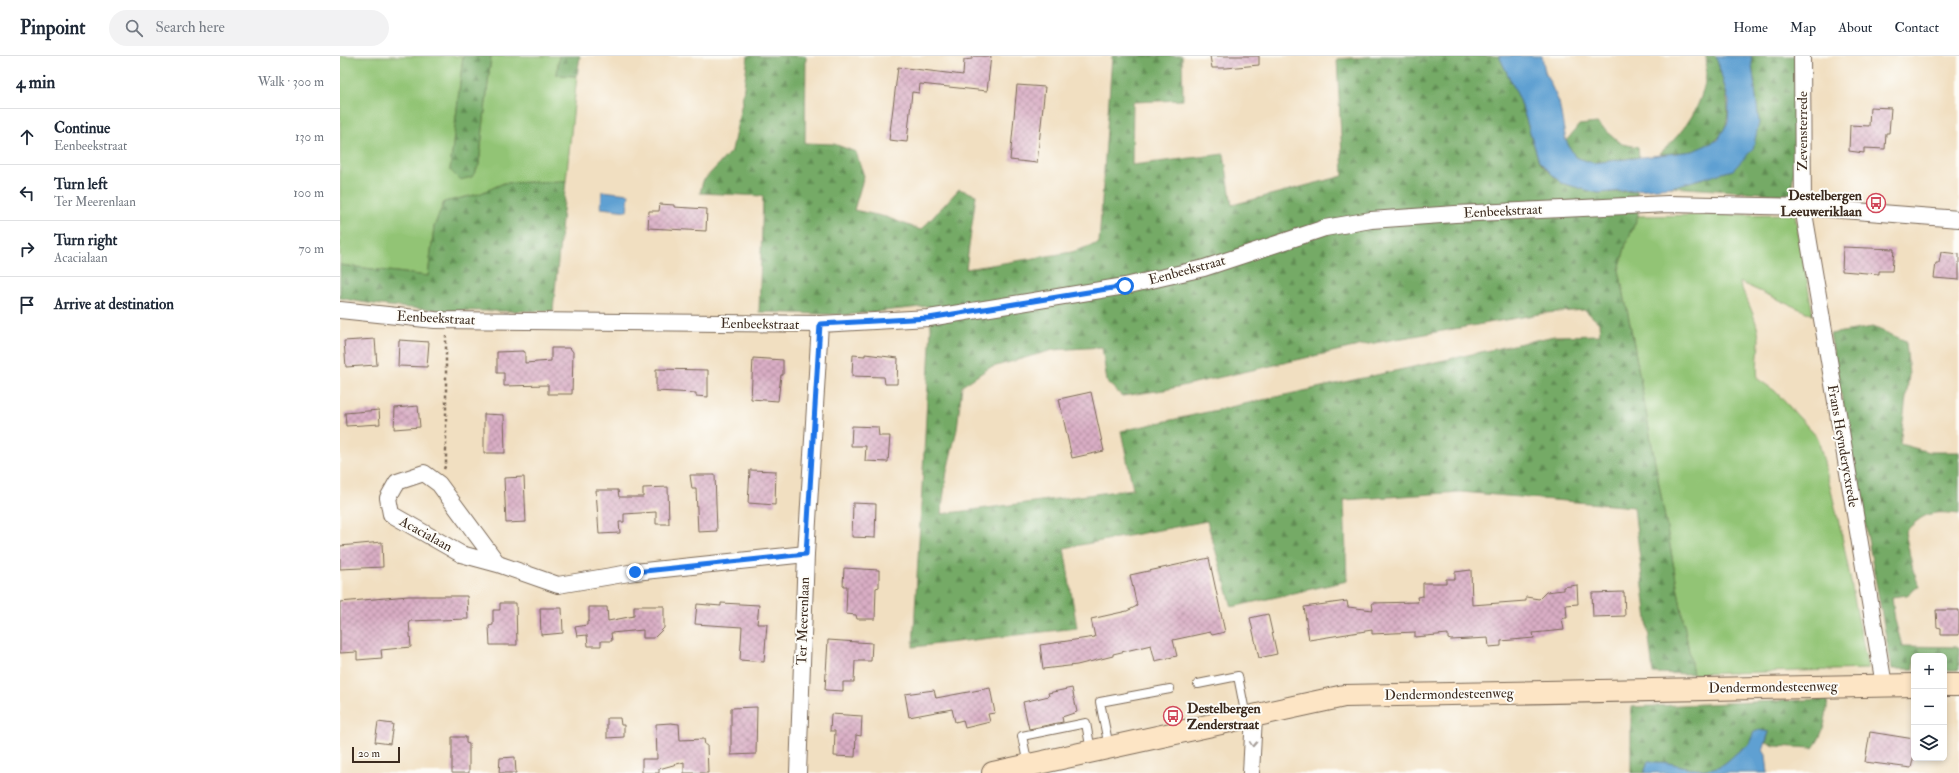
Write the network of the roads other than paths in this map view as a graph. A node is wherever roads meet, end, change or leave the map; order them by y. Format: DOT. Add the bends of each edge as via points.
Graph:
graph roads {
  1 [pos="1802,56"];
  2 [pos="1803,207"];
  3 [pos="1959,219"];
  4 [pos="340,310"];
  5 [pos="820,324"];
  6 [pos="806,554"];
  7 [pos="498,564"];
  8 [pos="1198,684"];
  9 [pos="1884,685"];
  10 [pos="1911,685"];
  11 [pos="1947,685"];
  12 [pos="1959,685"];
  13 [pos="1170,689"];
  14 [pos="1250,717"];
  15 [pos="1100,750"];
  16 [pos="1022,769"];
  17 [pos="798,773"];
  18 [pos="993,773"];
  19 [pos="1251,773"];
  1 -- 2 [label="street, Zevensterrede"];
  2 -- 3 [label="street, Eenbeekstraat"];
  2 -- 5 [label="street, Eenbeekstraat" via="1668,204 1372,220 1325,228 1204,268 1125,286 929,318"];
  2 -- 9 [label="street, Frans Heynderycxrede"];
  4 -- 5 [label="street, Eenbeekstraat" via="446,320"];
  5 -- 6 [label="street, Ter Meerenlaan"];
  6 -- 7 [label="street, Acacialaan" via="635,572 558,585"];
  6 -- 17 [label="street, Ter Meerenlaan"];
  7 -- 7 [label="street, Acacialaan" via="439,484 424,473 397,482 388,498 391,514 461,554"];
  8 -- 14 [label="lane" via="1238,676"];
  9 -- 10 [label="main road, Dendermondesteenweg"];
  9 -- 14 [label="main road, Dendermondesteenweg" via="1344,696"];
  11 -- 12 [label="main road"];
  13 -- 15 [label="lane" via="1100,702"];
  14 -- 15 [label="main road, Dendermondesteenweg"];
  14 -- 19 [label="street, one-way"];
  15 -- 16 [label="main road, Dendermondesteenweg"];
  15 -- 16 [label="lane" via="1086,723 1022,736"];
  16 -- 18 [label="main road, Dendermondesteenweg"];
}
